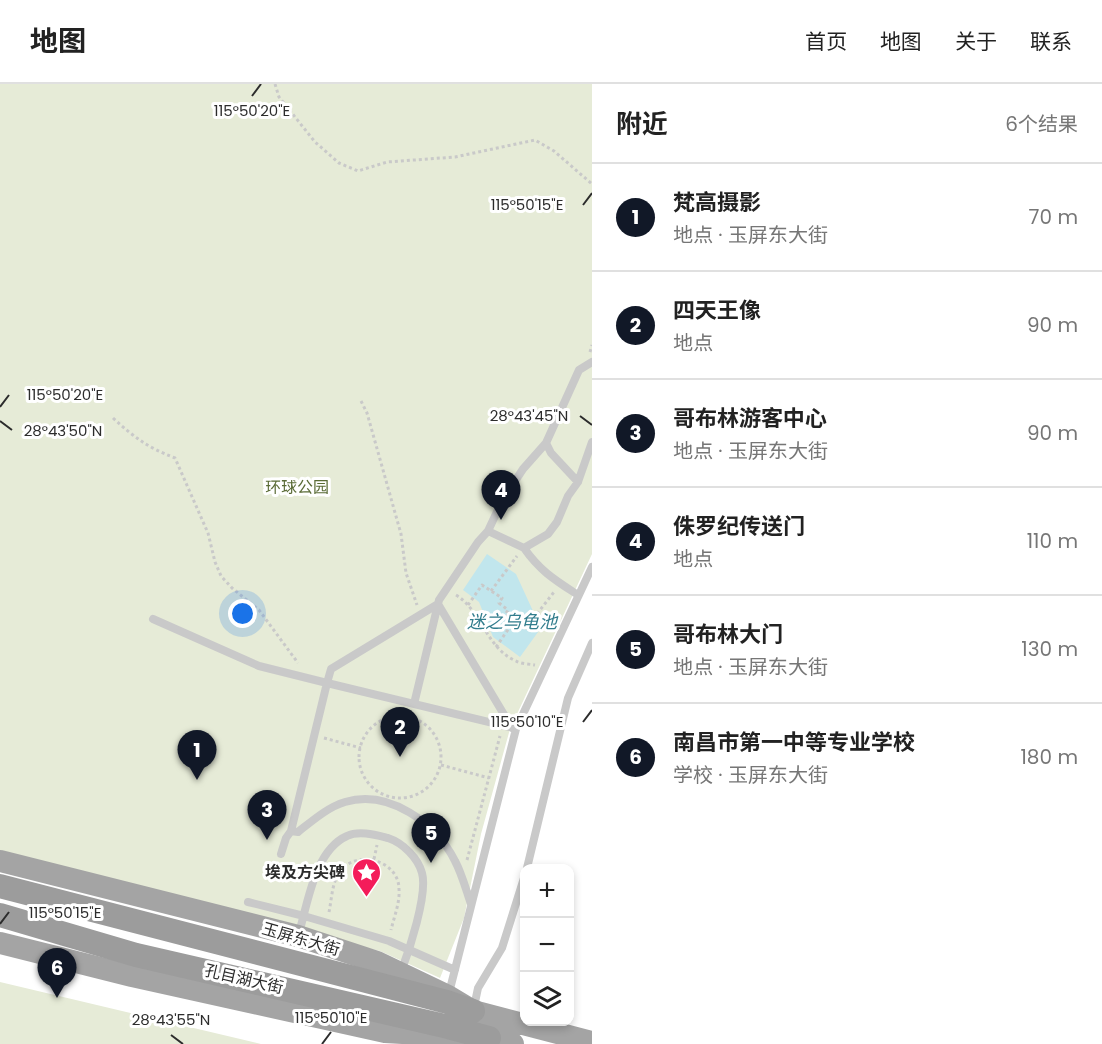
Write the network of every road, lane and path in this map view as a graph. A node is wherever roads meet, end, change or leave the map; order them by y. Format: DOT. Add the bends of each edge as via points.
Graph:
graph roads {
  1 [pos="275,84"];
  2 [pos="592,184"];
  3 [pos="592,362"];
  4 [pos="361,401"];
  5 [pos="113,418"];
  6 [pos="592,442"];
  7 [pos="546,443"];
  8 [pos="578,482"];
  9 [pos="488,531"];
  10 [pos="524,548"];
  11 [pos="592,567"];
  12 [pos="507,568"];
  13 [pos="561,584"];
  14 [pos="447,589"];
  15 [pos="491,591"];
  16 [pos="578,595"];
  17 [pos="438,604"];
  18 [pos="468,605"];
  19 [pos="420,615"];
  20 [pos="153,619"];
  21 [pos="515,621"];
  22 [pos="592,643"];
  23 [pos="496,647"];
  24 [pos="545,667"];
  25 [pos="309,680"];
  26 [pos="327,683"];
  27 [pos="414,704"];
  28 [pos="502,726"];
  29 [pos="514,728"];
  30 [pos="314,736"];
  31 [pos="361,748"];
  32 [pos="440,765"];
  33 [pos="489,778"];
  34 [pos="291,831"];
  35 [pos="281,854"];
  36 [pos="0,861"];
  37 [pos="528,864"];
  38 [pos="461,879"];
  39 [pos="0,886"];
  40 [pos="520,893"];
  41 [pos="248,902"];
  42 [pos="471,906"];
  43 [pos="330,908"];
  44 [pos="0,915"];
  45 [pos="393,924"];
  46 [pos="301,926"];
  47 [pos="0,942"];
  48 [pos="409,951"];
  49 [pos="455,970"];
  50 [pos="400,974"];
  51 [pos="447,999"];
  52 [pos="473,1011"];
  53 [pos="489,1038"];
  54 [pos="592,1042"];
  55 [pos="513,1044"];
  1 -- 2 [label="path" via="279,97 315,142 339,163 358,171 387,162 455,157 535,140"];
  3 -- 7 [label="lane" via="579,370"];
  4 -- 19 [label="path" via="401,534 406,573"];
  5 -- 25 [label="path" via="151,448 176,458 208,533 221,576 260,610"];
  6 -- 8 [label="lane"];
  7 -- 8 [label="lane"];
  7 -- 9 [label="lane" via="507,493"];
  8 -- 10 [label="lane" via="548,534"];
  9 -- 10 [label="lane"];
  9 -- 14 [label="lane"];
  10 -- 13 [label="lane" via="547,576"];
  11 -- 16 [label="lane"];
  12 -- 15 [label="path"];
  13 -- 16 [label="lane"];
  13 -- 21 [label="path" via="526,628"];
  14 -- 17 [label="lane"];
  14 -- 18 [label="path"];
  15 -- 18 [label="path" via="482,585"];
  15 -- 21 [label="path" via="502,598 499,603 508,610 505,615"];
  16 -- 24 [label="lane"];
  17 -- 19 [label="lane"];
  17 -- 27 [label="lane"];
  17 -- 29 [label="lane"];
  18 -- 23 [label="path"];
  19 -- 26 [label="lane" via="331,669"];
  20 -- 25 [label="lane" via="259,666"];
  21 -- 23 [label="path"];
  22 -- 37 [label="lane" via="567,698"];
  23 -- 24 [label="path" via="516,662"];
  24 -- 29 [label="lane"];
  25 -- 26 [label="lane"];
  26 -- 27 [label="lane"];
  26 -- 30 [label="lane"];
  27 -- 28 [label="lane"];
  28 -- 29 [label="lane"];
  28 -- 33 [label="path"];
  29 -- 42 [label="lane"];
  30 -- 31 [label="path"];
  30 -- 34 [label="lane"];
  31 -- 32 [label="path" via="364,738 379,723 388,718 410,718 435,736 440,746"];
  31 -- 32 [label="path" via="363,774 374,789 389,797 408,798 425,790 437,776"];
  32 -- 33 [label="path"];
  33 -- 38 [label="path"];
  34 -- 35 [label="lane"];
  34 -- 38 [label="lane" via="298,832 344,802 387,802 425,822 455,861"];
  36 -- 46 [label="main road, 玉屏东大街"];
  38 -- 42 [label="lane"];
  39 -- 51 [label="highway, 孔目湖大街"];
  40 -- 52 [label="lane" via="502,948 478,988"];
  41 -- 46 [label="lane"];
  42 -- 49 [label="lane"];
  43 -- 45 [label="path" via="341,869 351,861 379,861 394,874 399,887"];
  44 -- 53 [label="highway, 孔目湖大街" via="136,955"];
  46 -- 48 [label="lane" via="389,941"];
  46 -- 48 [label="lane" via="312,881 335,844 348,835 391,839 405,847 423,874 423,891"];
  46 -- 50 [label="main road, 玉屏东大街"];
  47 -- 53 [label="main road" via="132,976 385,1032"];
  48 -- 49 [label="lane"];
  48 -- 50 [label="lane"];
  49 -- 51 [label="lane"];
  50 -- 51 [label="main road, 玉屏东大街"];
  51 -- 52 [label="highway, 孔目湖大街"];
  52 -- 54 [label="main road"];
  53 -- 55 [label="main road"];
}
